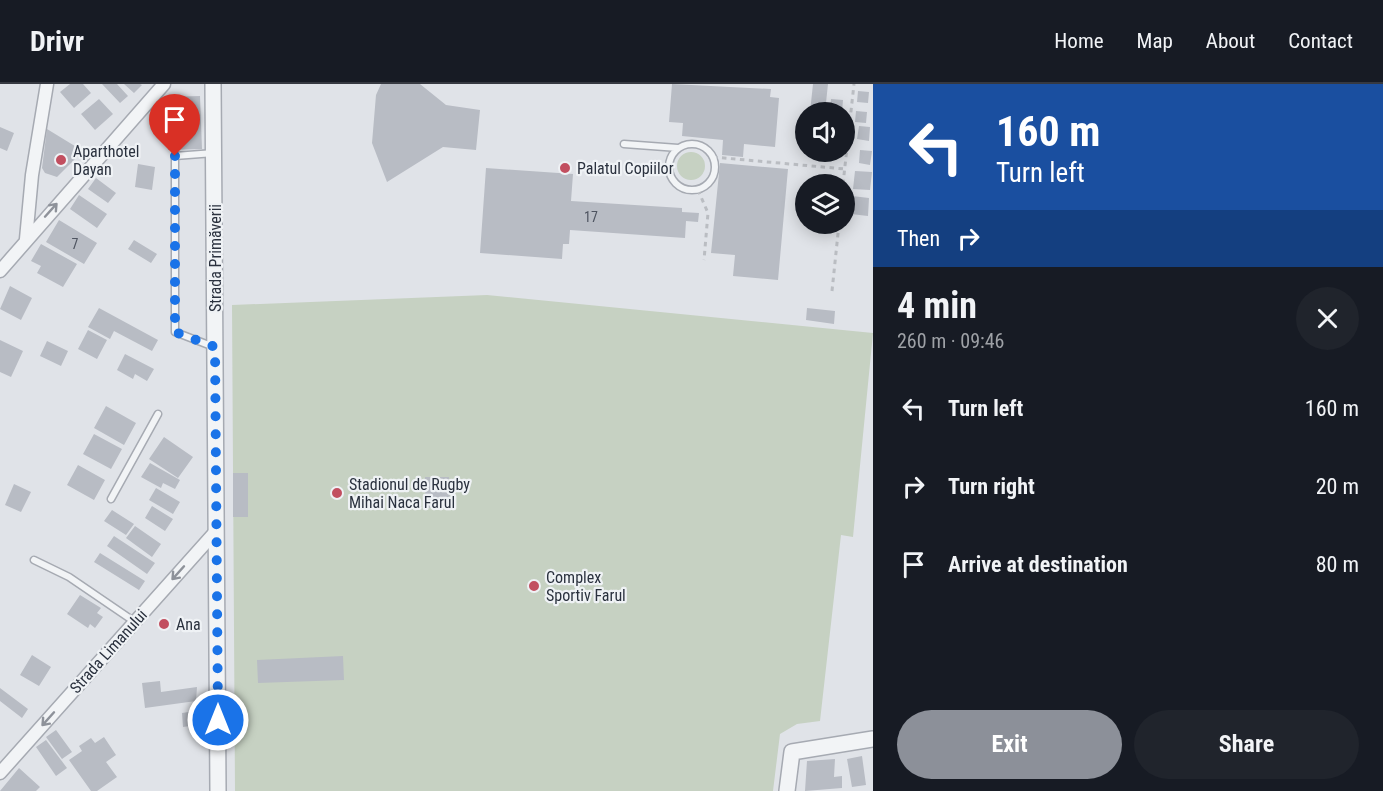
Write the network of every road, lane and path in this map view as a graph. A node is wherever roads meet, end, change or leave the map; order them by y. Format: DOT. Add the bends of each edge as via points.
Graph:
graph roads {
  1 [pos="47,84"];
  2 [pos="164,84"];
  3 [pos="213,84"];
  4 [pos="854,84"];
  5 [pos="624,144"];
  6 [pos="678,148"];
  7 [pos="214,153"];
  8 [pos="713,158"];
  9 [pos="845,169"];
  10 [pos="844,174"];
  11 [pos="698,190"];
  12 [pos="838,234"];
  13 [pos="26,239"];
  14 [pos="704,260"];
  15 [pos="0,271"];
  16 [pos="832,291"];
  17 [pos="215,347"];
  18 [pos="158,414"];
  19 [pos="111,499"];
  20 [pos="217,530"];
  21 [pos="34,560"];
  22 [pos="135,622"];
  23 [pos="873,739"];
  24 [pos="0,773"];
  25 [pos="218,791"];
  26 [pos="787,791"];
  1 -- 13 [label="street"];
  13 -- 2 [label="street, one-way"];
  3 -- 7 [label="street, Strada Primăverii"];
  4 -- 9 [label="path"];
  5 -- 6 [label="lane"];
  6 -- 8 [label="lane" via="697,144"];
  6 -- 11 [label="lane" via="669,163 671,177 682,188"];
  7 -- 17 [label="street, Strada Primăverii"];
  7 -- 17 [label="lane" via="175,156 175,332"];
  8 -- 9 [label="path"];
  8 -- 11 [label="lane" via="715,173"];
  9 -- 10 [label="path"];
  11 -- 14 [label="path" via="708,213"];
  12 -- 16 [label="path"];
  13 -- 15 [label="street"];
  17 -- 20 [label="street, Strada Primăverii"];
  18 -- 19 [label="lane"];
  20 -- 22 [label="street, Strada Limanului, one-way"];
  20 -- 25 [label="street, Strada Primăverii"];
  21 -- 22 [label="lane" via="69,577"];
  22 -- 24 [label="street, Strada Limanului, one-way"];
  23 -- 26 [label="street" via="792,752"];
}
